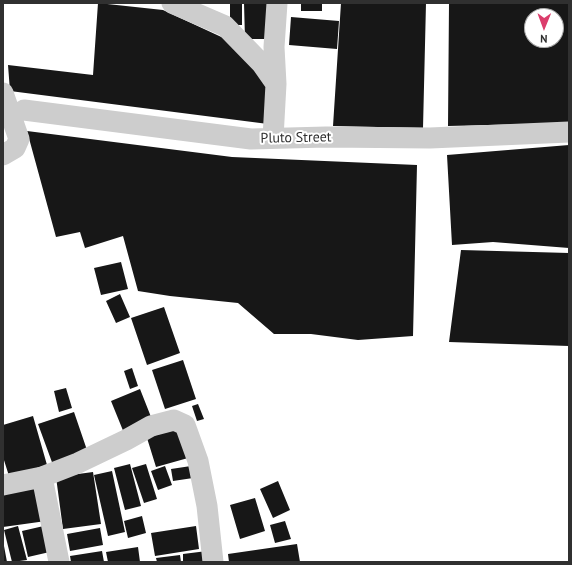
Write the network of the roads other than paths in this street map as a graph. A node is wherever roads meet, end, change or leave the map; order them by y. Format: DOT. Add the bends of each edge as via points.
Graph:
graph roads {
  1 [pos="172,3"];
  2 [pos="277,3"];
  3 [pos="276,84"];
  4 [pos="3,94"];
  5 [pos="24,110"];
  6 [pos="569,132"];
  7 [pos="273,138"];
  8 [pos="3,155"];
  9 [pos="42,477"];
  10 [pos="3,485"];
  11 [pos="60,562"];
  12 [pos="213,562"];
  1 -- 3 [label="street" via="225,26 262,64"];
  2 -- 3 [label="street" via="274,47"];
  3 -- 7 [label="street"];
  4 -- 8 [label="street" via="19,139 15,148"];
  5 -- 7 [label="street, Pluto Street" via="251,139"];
  6 -- 7 [label="street, Pluto Street" via="430,138"];
  9 -- 10 [label="street"];
  9 -- 11 [label="street"];
  9 -- 12 [label="street" via="78,463 151,426 174,420 184,425 198,461 207,506"];
}
